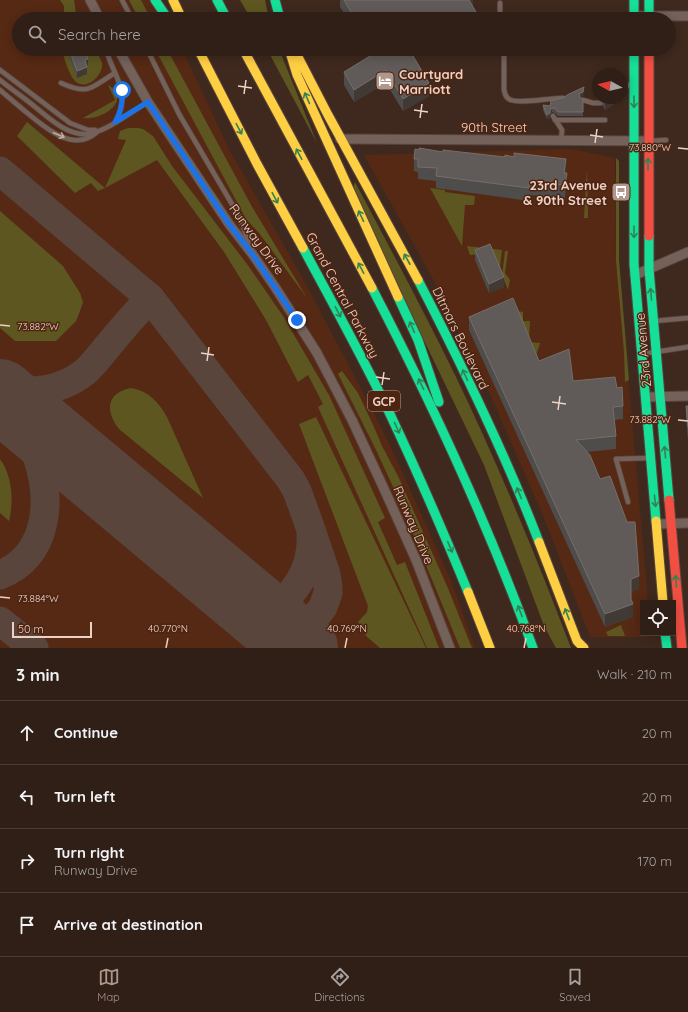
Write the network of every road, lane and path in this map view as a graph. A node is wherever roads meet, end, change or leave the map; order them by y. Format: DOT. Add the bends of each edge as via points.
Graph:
graph roads {
  1 [pos="90,0"];
  2 [pos="122,0"];
  3 [pos="155,0"];
  4 [pos="173,0"];
  5 [pos="217,0"];
  6 [pos="274,0"];
  7 [pos="634,0"];
  8 [pos="649,0"];
  9 [pos="500,3"];
  10 [pos="96,12"];
  11 [pos="128,12"];
  12 [pos="163,12"];
  13 [pos="179,12"];
  14 [pos="223,12"];
  15 [pos="278,12"];
  16 [pos="500,12"];
  17 [pos="634,12"];
  18 [pos="649,12"];
  19 [pos="688,16"];
  20 [pos="676,17"];
  21 [pos="107,56"];
  22 [pos="122,56"];
  23 [pos="150,56"];
  24 [pos="194,56"];
  25 [pos="202,56"];
  26 [pos="247,56"];
  27 [pos="291,56"];
  28 [pos="298,56"];
  29 [pos="504,56"];
  30 [pos="634,56"];
  31 [pos="649,56"];
  32 [pos="0,70"];
  33 [pos="115,73"];
  34 [pos="0,80"];
  35 [pos="634,82"];
  36 [pos="61,83"];
  37 [pos="628,86"];
  38 [pos="0,90"];
  39 [pos="221,95"];
  40 [pos="563,98"];
  41 [pos="583,100"];
  42 [pos="534,101"];
  43 [pos="148,102"];
  44 [pos="592,103"];
  45 [pos="545,105"];
  46 [pos="605,120"];
  47 [pos="115,122"];
  48 [pos="99,131"];
  49 [pos="340,139"];
  50 [pos="561,140"];
  51 [pos="666,140"];
  52 [pos="634,141"];
  53 [pos="648,141"];
  54 [pos="688,252"];
  55 [pos="253,255"];
  56 [pos="649,269"];
  57 [pos="635,275"];
  58 [pos="688,318"];
  59 [pos="654,321"];
  60 [pos="688,347"];
  61 [pos="656,352"];
  62 [pos="642,354"];
  63 [pos="660,396"];
  64 [pos="688,396"];
  65 [pos="646,397"];
  66 [pos="651,458"];
  67 [pos="467,482"];
  68 [pos="628,502"];
  69 [pos="672,523"];
  70 [pos="688,523"];
  71 [pos="657,524"];
  72 [pos="663,600"];
  73 [pos="666,636"];
  74 [pos="450,648"];
  75 [pos="490,648"];
  76 [pos="533,648"];
  77 [pos="584,648"];
  78 [pos="667,648"];
  79 [pos="682,648"];
  1 -- 10 [label="street"];
  2 -- 11 [label="lane"];
  3 -- 12 [label="main road"];
  4 -- 13 [label="main road"];
  5 -- 14 [label="main road"];
  6 -- 15 [label="main road"];
  7 -- 17 [label="main road"];
  8 -- 18 [label="main road"];
  9 -- 16 [label="lane"];
  19 -- 20 [label="street"];
  21 -- 33 [label="lane"];
  22 -- 43 [label="street, Runway Drive"];
  23 -- 55 [label="lane" via="179,114 239,216"];
  24 -- 39 [label="main road"];
  25 -- 39 [label="main road, Grand Central Parkway / GCP"];
  67 -- 26 [label="main road, one-way" via="400,342"];
  67 -- 27 [label="main road, one-way" via="418,340 297,75"];
  28 -- 49 [label="main road, Ditmars Boulevard"];
  29 -- 42 [label="lane" via="506,98"];
  30 -- 35 [label="main road, 23rd Avenue"];
  31 -- 53 [label="main road, 23rd Avenue"];
  32 -- 48 [label="lane" via="70,123"];
  33 -- 36 [label="lane" via="87,90 79,90"];
  33 -- 47 [label="lane" via="123,99"];
  34 -- 48 [label="lane" via="64,128 78,134"];
  35 -- 37 [label="lane"];
  35 -- 52 [label="main road, 23rd Avenue, one-way"];
  38 -- 48 [label="lane, one-way" via="46,128 63,138 86,139"];
  39 -- 75 [label="main road, Grand Central Parkway / GCP, one-way" via="338,311 389,412 438,519"];
  40 -- 42 [label="lane"];
  41 -- 44 [label="lane"];
  42 -- 45 [label="lane"];
  43 -- 47 [label="lane"];
  43 -- 55 [label="street, Runway Drive" via="229,224"];
  46 -- 50 [label="lane" via="554,118 562,130"];
  47 -- 48 [label="lane"];
  49 -- 50 [label="street, 90th Street"];
  77 -- 49 [label="main road, Ditmars Boulevard, one-way" via="577,641 520,494 466,376 412,269"];
  50 -- 52 [label="street, 90th Street"];
  51 -- 53 [label="lane"];
  52 -- 53 [label="street, 90th Street"];
  52 -- 57 [label="main road, 23rd Avenue, one-way"];
  56 -- 53 [label="main road, 23rd Avenue, one-way"];
  54 -- 56 [label="street"];
  55 -- 74 [label="street, Runway Drive" via="297,320 335,387 401,525"];
  56 -- 57 [label="street"];
  59 -- 56 [label="main road, 23rd Avenue, one-way"];
  57 -- 62 [label="main road, 23rd Avenue"];
  58 -- 59 [label="lane"];
  59 -- 61 [label="main road, 23rd Avenue"];
  60 -- 61 [label="lane"];
  61 -- 62 [label="lane"];
  61 -- 63 [label="main road, 23rd Avenue"];
  62 -- 65 [label="main road, 23rd Avenue"];
  63 -- 64 [label="street"];
  63 -- 65 [label="street"];
  69 -- 63 [label="main road, 23rd Avenue, one-way"];
  65 -- 66 [label="main road, 23rd Avenue"];
  66 -- 68 [label="lane" via="616,459"];
  66 -- 71 [label="main road, 23rd Avenue, one-way"];
  76 -- 67 [label="main road, one-way"];
  69 -- 70 [label="street"];
  69 -- 71 [label="street"];
  79 -- 69 [label="main road, 23rd Avenue, one-way"];
  71 -- 72 [label="main road, 23rd Avenue"];
  73 -- 78 [label="main road"];
}
